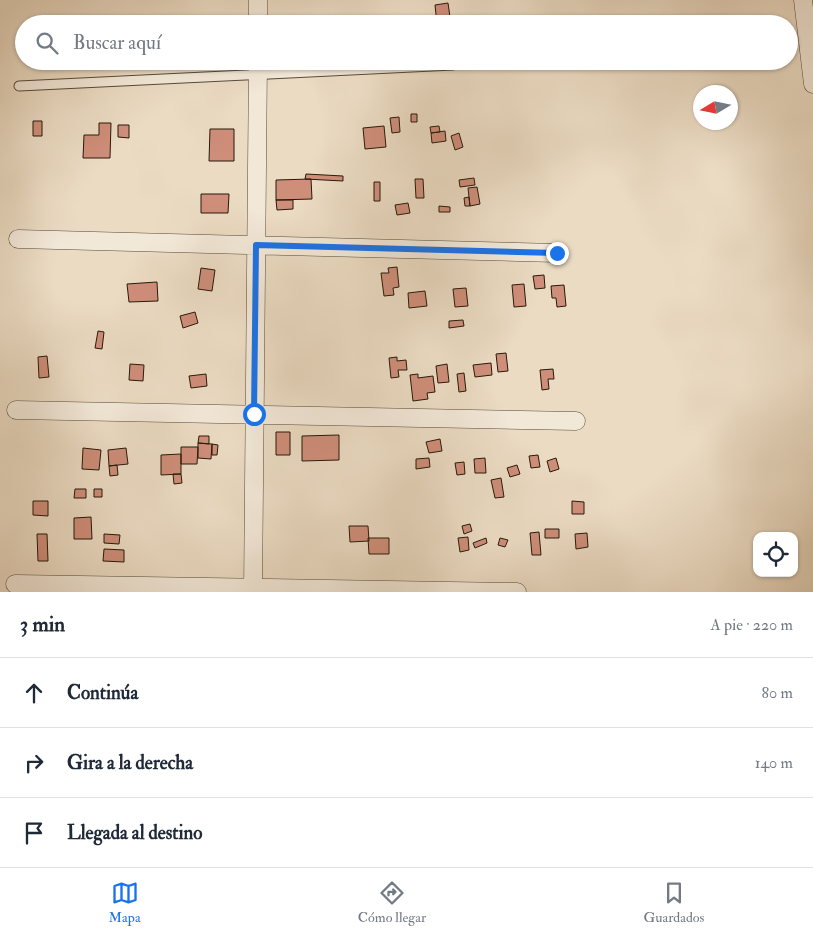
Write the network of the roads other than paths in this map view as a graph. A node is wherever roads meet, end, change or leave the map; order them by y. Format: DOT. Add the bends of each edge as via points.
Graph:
graph roads {
  1 [pos="258,0"];
  2 [pos="807,10"];
  3 [pos="258,15"];
  4 [pos="231,70"];
  5 [pos="258,70"];
  6 [pos="813,84"];
  7 [pos="19,86"];
  8 [pos="18,239"];
  9 [pos="256,245"];
  10 [pos="557,253"];
  11 [pos="16,410"];
  12 [pos="254,414"];
  13 [pos="576,421"];
  14 [pos="15,584"];
  15 [pos="253,590"];
  16 [pos="517,592"];
  1 -- 3 [label="street"];
  2 -- 6 [label="street"];
  4 -- 7 [label="lane"];
  5 -- 9 [label="street"];
  8 -- 9 [label="street"];
  9 -- 10 [label="street"];
  9 -- 12 [label="street"];
  11 -- 12 [label="street"];
  12 -- 13 [label="street"];
  12 -- 15 [label="street"];
  14 -- 15 [label="street"];
  15 -- 16 [label="street"];
}
